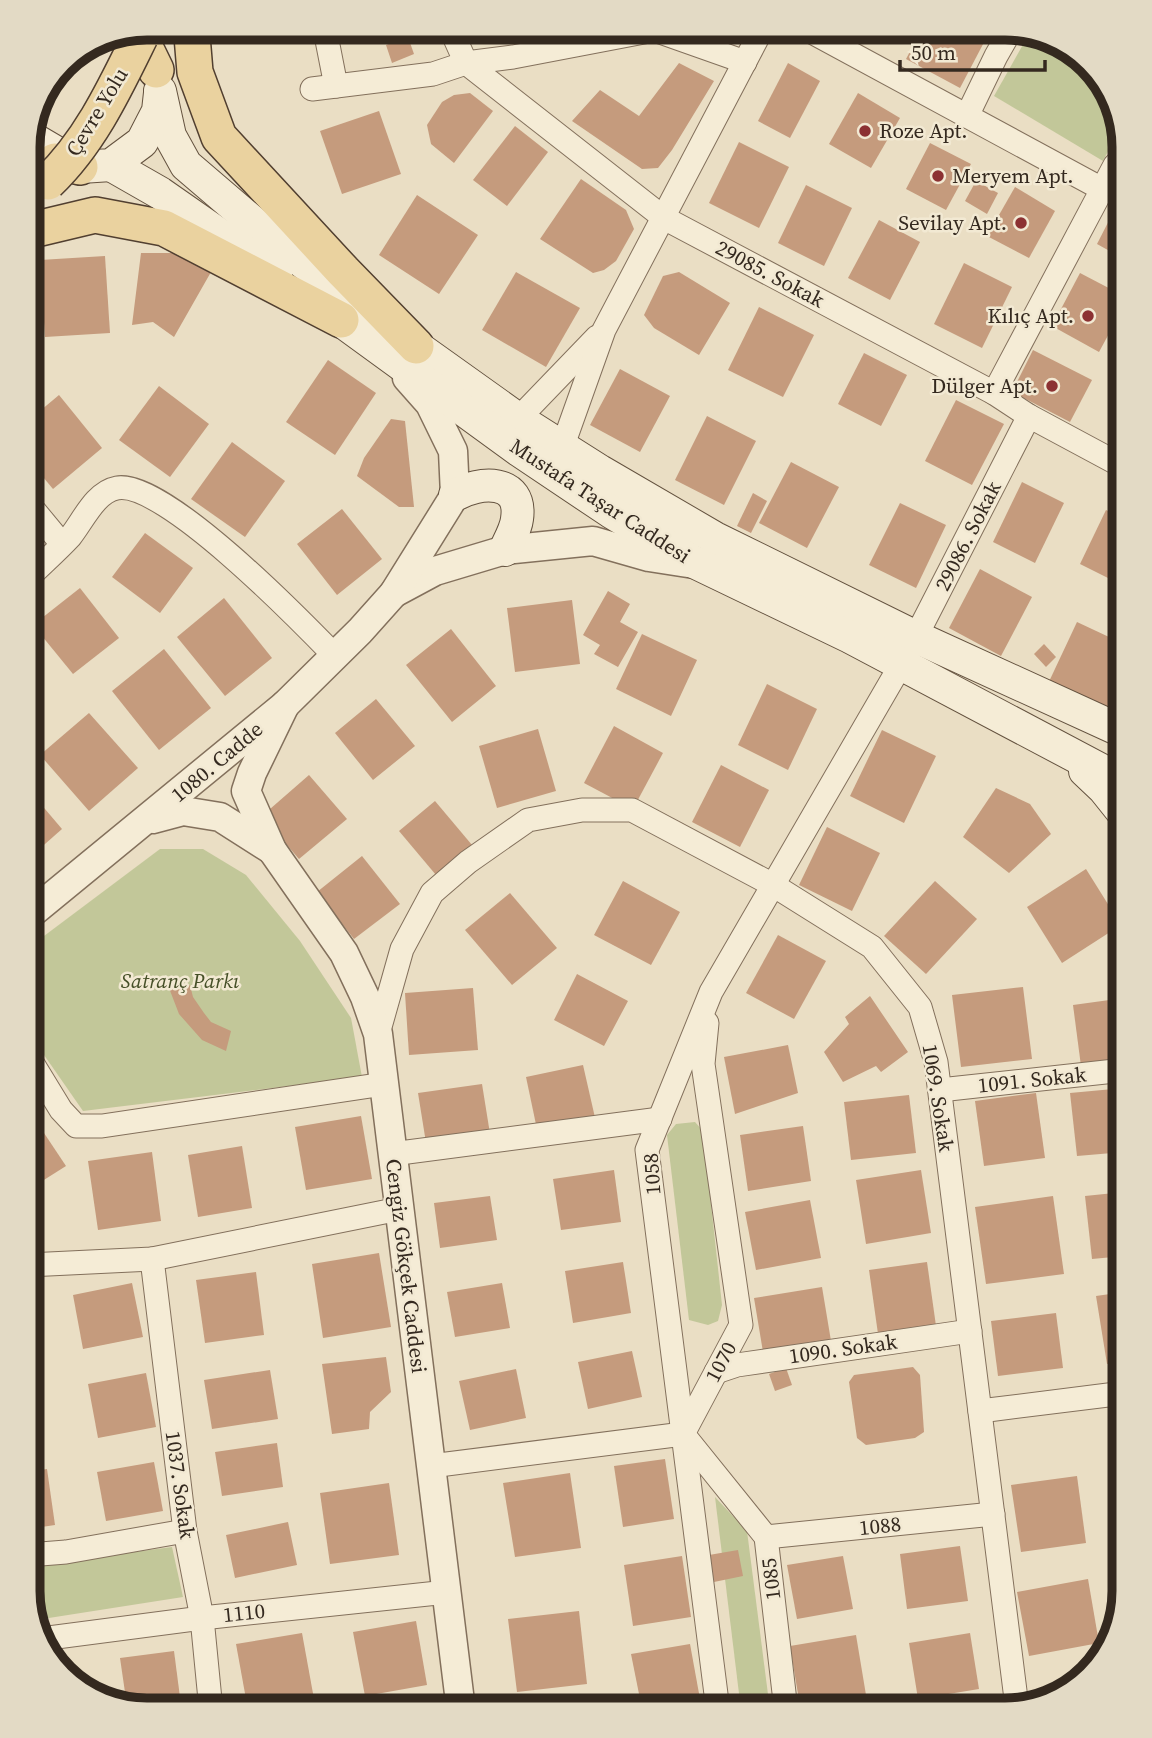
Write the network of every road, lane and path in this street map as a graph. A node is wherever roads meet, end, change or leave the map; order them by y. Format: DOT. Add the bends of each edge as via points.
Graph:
graph roads {
  1 [pos="192,40"];
  2 [pos="327,40"];
  3 [pos="456,40"];
  4 [pos="602,40"];
  5 [pos="683,40"];
  6 [pos="756,40"];
  7 [pos="826,40"];
  8 [pos="1005,40"];
  9 [pos="138,41"];
  10 [pos="141,41"];
  11 [pos="130,42"];
  12 [pos="745,62"];
  13 [pos="466,63"];
  14 [pos="158,81"];
  15 [pos="336,86"];
  16 [pos="312,89"];
  17 [pos="967,116"];
  18 [pos="40,141"];
  19 [pos="96,166"];
  20 [pos="1112,171"];
  21 [pos="40,180"];
  22 [pos="40,183"];
  23 [pos="1102,189"];
  24 [pos="664,218"];
  25 [pos="40,228"];
  26 [pos="341,320"];
  27 [pos="604,330"];
  28 [pos="401,350"];
  29 [pos="994,393"];
  30 [pos="1029,416"];
  31 [pos="518,419"];
  32 [pos="563,445"];
  33 [pos="1112,461"];
  34 [pos="455,495"];
  35 [pos="40,517"];
  36 [pos="62,544"];
  37 [pos="505,550"];
  38 [pos="700,565"];
  39 [pos="40,566"];
  40 [pos="394,593"];
  41 [pos="908,653"];
  42 [pos="334,655"];
  43 [pos="285,705"];
  44 [pos="1112,728"];
  45 [pos="1058,746"];
  46 [pos="1112,775"];
  47 [pos="1112,799"];
  48 [pos="146,821"];
  49 [pos="272,850"];
  50 [pos="773,885"];
  51 [pos="40,906"];
  52 [pos="711,992"];
  53 [pos="378,1034"];
  54 [pos="1112,1071"];
  55 [pos="40,1076"];
  56 [pos="384,1084"];
  57 [pos="940,1090"];
  58 [pos="660,1119"];
  59 [pos="393,1154"];
  60 [pos="399,1209"];
  61 [pos="152,1259"];
  62 [pos="40,1264"];
  63 [pos="970,1331"];
  64 [pos="716,1372"];
  65 [pos="1112,1394"];
  66 [pos="980,1411"];
  67 [pos="683,1434"];
  68 [pos="431,1466"];
  69 [pos="993,1514"];
  70 [pos="185,1531"];
  71 [pos="766,1538"];
  72 [pos="40,1554"];
  73 [pos="447,1592"];
  74 [pos="202,1618"];
  75 [pos="51,1638"];
  76 [pos="1016,1697"];
  77 [pos="210,1698"];
  78 [pos="460,1698"];
  79 [pos="716,1698"];
  80 [pos="785,1698"];
  1 -- 28 [label="main road" via="195,72 219,137 316,242"];
  2 -- 15 [label="street"];
  3 -- 13 [label="street, 29085. Sokak"];
  4 -- 13 [label="street"];
  5 -- 12 [label="street"];
  6 -- 12 [label="street"];
  7 -- 17 [label="street"];
  8 -- 17 [label="street"];
  9 -- 22 [label="main road, Çevre Yolu, bridge" via="104,108 63,168"];
  10 -- 14 [label="main road"];
  11 -- 14 [label="main road"];
  12 -- 24 [label="street"];
  13 -- 15 [label="street" via="433,74"];
  13 -- 24 [label="street, 29085. Sokak"];
  14 -- 19 [label="main road" via="158,111 142,142"];
  14 -- 28 [label="main road, Mustafa Taşar Caddesi" via="170,136 186,165"];
  15 -- 16 [label="street"];
  17 -- 23 [label="street"];
  18 -- 19 [label="main road, Mustafa Taşar Caddesi"];
  19 -- 21 [label="main road" via="55,161"];
  19 -- 26 [label="main road, Mustafa Taşar Caddesi" via="160,193"];
  20 -- 23 [label="street"];
  23 -- 29 [label="street"];
  24 -- 27 [label="street"];
  24 -- 29 [label="street, 29085. Sokak"];
  25 -- 26 [label="main road" via="95,215 164,228"];
  26 -- 28 [label="main road, Mustafa Taşar Caddesi"];
  27 -- 31 [label="street"];
  27 -- 32 [label="street"];
  28 -- 31 [label="main road, Mustafa Taşar Caddesi"];
  28 -- 34 [label="street" via="453,451"];
  28 -- 38 [label="main road, Mustafa Taşar Caddesi" via="520,451"];
  29 -- 30 [label="street, 29085. Sokak"];
  30 -- 33 [label="street, 29085. Sokak"];
  30 -- 41 [label="street, 29086. Sokak"];
  31 -- 32 [label="main road, Mustafa Taşar Caddesi"];
  32 -- 41 [label="main road, Mustafa Taşar Caddesi"];
  34 -- 37 [label="main road" via="483,484 509,491 517,519"];
  34 -- 40 [label="street"];
  35 -- 36 [label="street"];
  36 -- 39 [label="street"];
  36 -- 42 [label="street" via="97,500 116,488 139,489 209,536"];
  37 -- 38 [label="street" via="593,541"];
  37 -- 40 [label="street" via="435,571"];
  38 -- 41 [label="main road, Mustafa Taşar Caddesi" via="850,637"];
  40 -- 42 [label="street, 1080. Cadde"];
  41 -- 44 [label="main road, Mustafa Taşar Caddesi"];
  41 -- 45 [label="main road, Mustafa Taşar Caddesi"];
  41 -- 50 [label="street, 1058"];
  42 -- 43 [label="street, 1080. Cadde"];
  43 -- 48 [label="street, 1080. Cadde"];
  43 -- 49 [label="street" via="246,791"];
  45 -- 46 [label="main road, Mustafa Taşar Caddesi"];
  45 -- 47 [label="main road"];
  48 -- 49 [label="street" via="183,811 220,817"];
  48 -- 51 [label="street, 1080. Cadde"];
  49 -- 53 [label="street, Cengiz Gökçek Caddesi" via="344,953"];
  50 -- 52 [label="street, 1058"];
  50 -- 53 [label="street, 1069. Sokak" via="632,810 582,810 528,820 432,893 401,949"];
  50 -- 57 [label="street, 1069. Sokak" via="872,947 920,1007"];
  52 -- 58 [label="street, 1058"];
  52 -- 64 [label="street, 1070" via="703,1063 741,1325"];
  53 -- 56 [label="street, Cengiz Gökçek Caddesi"];
  54 -- 57 [label="street, 1091. Sokak"];
  55 -- 56 [label="street" via="76,1126 102,1126"];
  56 -- 59 [label="street, Cengiz Gökçek Caddesi"];
  57 -- 63 [label="street, 1069. Sokak"];
  58 -- 59 [label="street"];
  58 -- 67 [label="street, 1058" via="647,1150"];
  59 -- 60 [label="street, Cengiz Gökçek Caddesi"];
  60 -- 61 [label="street"];
  60 -- 68 [label="street, Cengiz Gökçek Caddesi"];
  61 -- 62 [label="street"];
  61 -- 70 [label="street, 1037. Sokak"];
  63 -- 64 [label="street, 1090. Sokak" via="749,1363"];
  63 -- 66 [label="street, 1069. Sokak"];
  64 -- 67 [label="street, 1070"];
  65 -- 66 [label="street"];
  66 -- 69 [label="street, 1069. Sokak"];
  67 -- 68 [label="street"];
  67 -- 71 [label="street, 1085"];
  67 -- 79 [label="street, 1058"];
  68 -- 73 [label="street, Cengiz Gökçek Caddesi"];
  69 -- 71 [label="street, 1088"];
  69 -- 76 [label="street, 1069. Sokak"];
  70 -- 72 [label="street"];
  70 -- 74 [label="street, 1037. Sokak"];
  71 -- 80 [label="street, 1085"];
  73 -- 74 [label="street, 1110"];
  73 -- 78 [label="street, Cengiz Gökçek Caddesi"];
  74 -- 75 [label="street, 1110"];
  74 -- 77 [label="street, 1037. Sokak"];
}
